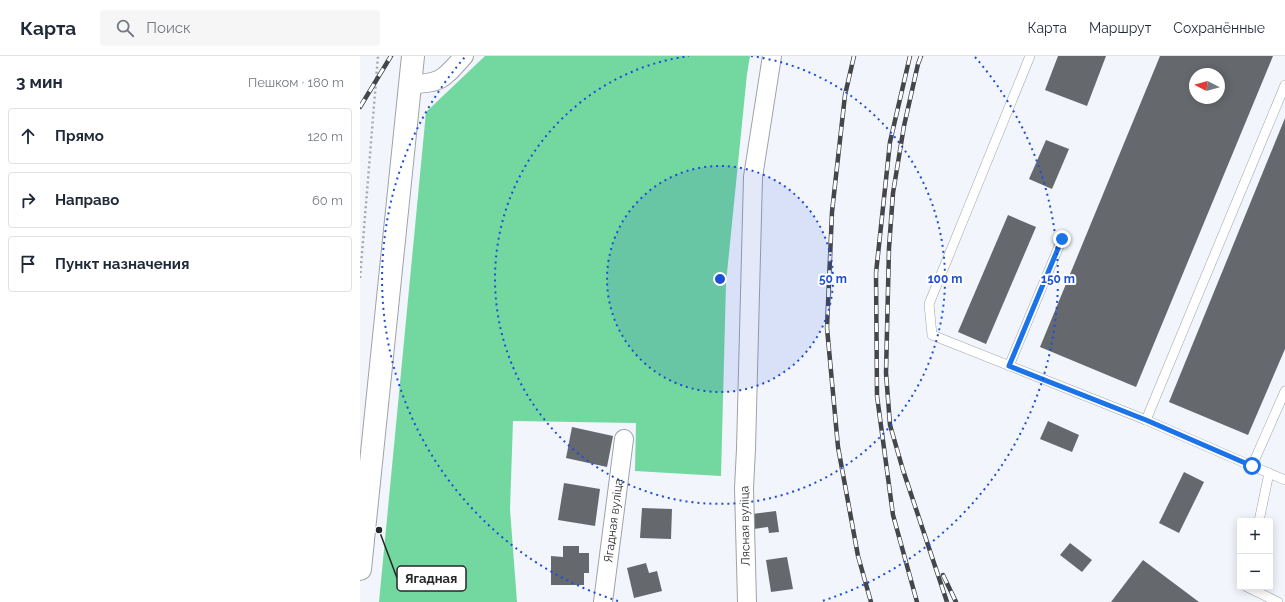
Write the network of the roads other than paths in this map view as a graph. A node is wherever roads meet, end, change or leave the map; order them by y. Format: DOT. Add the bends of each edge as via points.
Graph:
graph roads {
  1 [pos="413,56"];
  2 [pos="464,56"];
  3 [pos="772,56"];
  4 [pos="1030,56"];
  5 [pos="410,84"];
  6 [pos="1285,85"];
  7 [pos="1062,239"];
  8 [pos="1009,366"];
  9 [pos="1285,391"];
  10 [pos="1146,420"];
  11 [pos="624,439"];
  12 [pos="1252,466"];
  13 [pos="1269,473"];
  14 [pos="1285,480"];
  15 [pos="1260,518"];
  16 [pos="360,569"];
  17 [pos="1252,590"];
  18 [pos="1272,601"];
  19 [pos="604,602"];
  20 [pos="747,602"];
  1 -- 5 [label="main road"];
  2 -- 5 [label="street" via="445,77 428,84"];
  3 -- 20 [label="street, Лясная вуліца" via="753,177 744,488"];
  4 -- 8 [label="lane" via="929,304 932,335"];
  5 -- 16 [label="main road"];
  6 -- 10 [label="lane"];
  7 -- 8 [label="lane"];
  8 -- 10 [label="lane"];
  9 -- 12 [label="lane"];
  10 -- 12 [label="lane"];
  11 -- 19 [label="street, Ягадная вуліца"];
  12 -- 13 [label="lane"];
  13 -- 14 [label="lane"];
  13 -- 15 [label="lane"];
  17 -- 18 [label="lane"];
}
